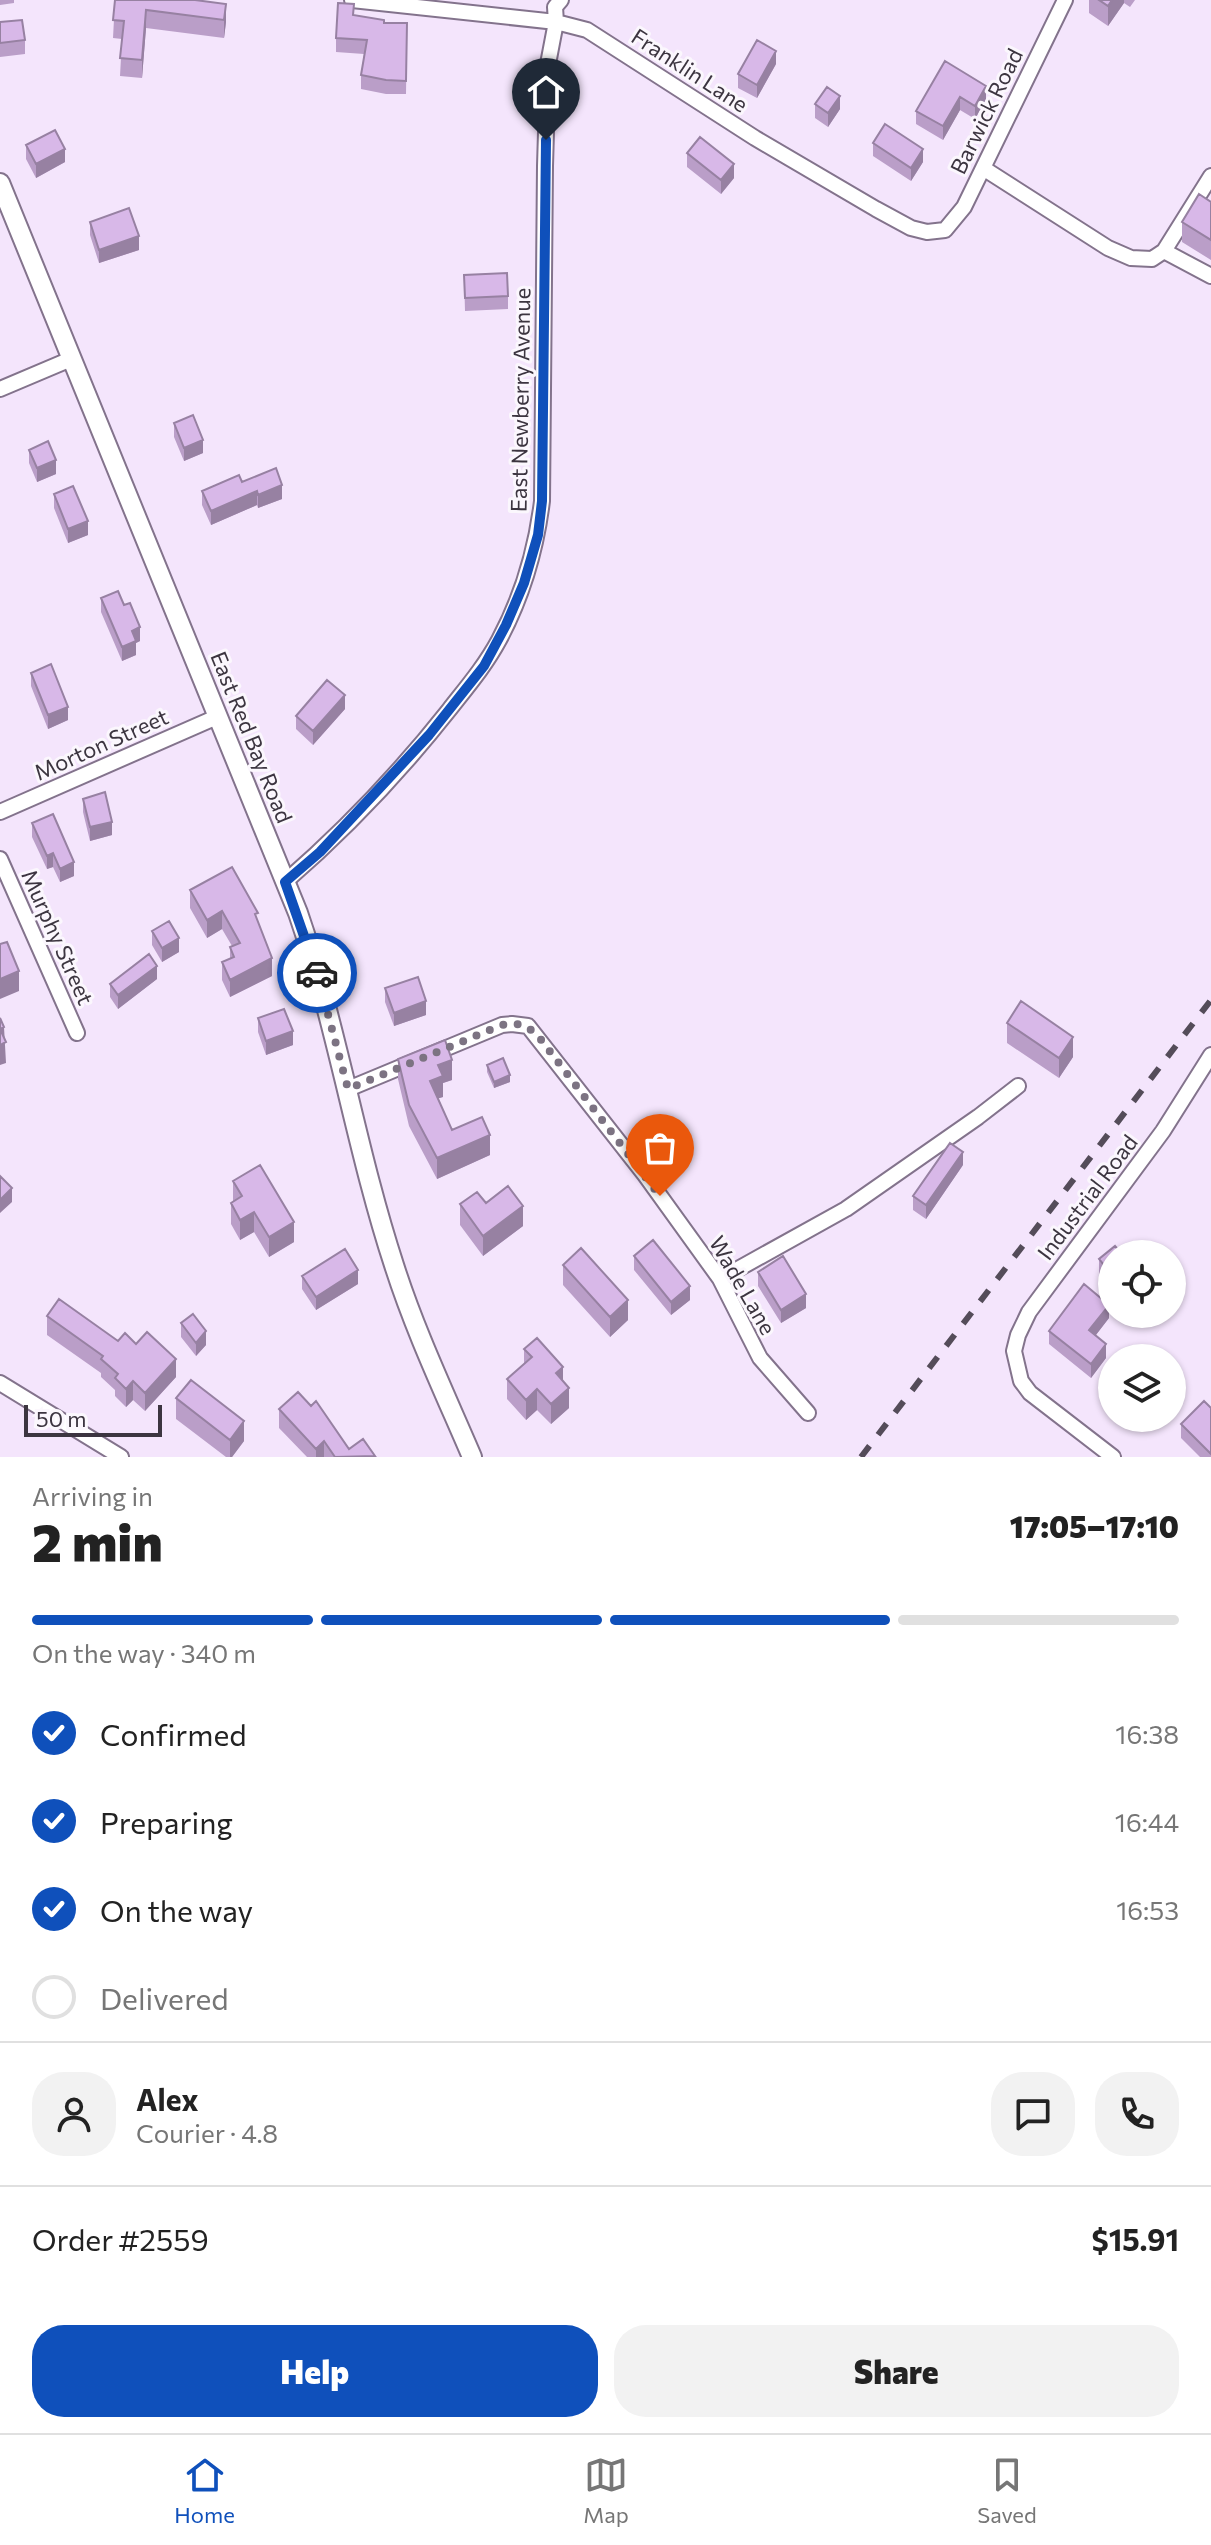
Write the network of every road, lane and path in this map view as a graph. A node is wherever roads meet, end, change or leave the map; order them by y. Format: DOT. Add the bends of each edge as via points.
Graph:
graph roads {
  1 [pos="352,0"];
  2 [pos="1065,0"];
  3 [pos="557,7"];
  4 [pos="983,168"];
  5 [pos="1211,176"];
  6 [pos="0,183"];
  7 [pos="935,232"];
  8 [pos="1164,251"];
  9 [pos="1211,276"];
  10 [pos="71,359"];
  11 [pos="0,389"];
  12 [pos="219,716"];
  13 [pos="0,812"];
  14 [pos="0,859"];
  15 [pos="285,882"];
  16 [pos="77,1033"];
  17 [pos="1211,1055"];
  18 [pos="1018,1086"];
  19 [pos="348,1089"];
  20 [pos="720,1279"];
  21 [pos="0,1383"];
  22 [pos="808,1413"];
  23 [pos="121,1457"];
  24 [pos="472,1457"];
  25 [pos="1113,1457"];
  1 -- 3 [label="street, Franklin Lane"];
  2 -- 4 [label="street, Barwick Road"];
  3 -- 7 [label="street, Franklin Lane" via="755,138 911,228"];
  3 -- 15 [label="street, East Newberry Avenue" via="548,64 542,501 524,583 484,666 429,735"];
  4 -- 7 [label="street, Barwick Road" via="957,215 945,230"];
  4 -- 8 [label="street" via="1108,248 1131,258 1152,259"];
  5 -- 8 [label="street"];
  6 -- 10 [label="street, East Red Bay Road"];
  8 -- 9 [label="street"];
  10 -- 11 [label="street"];
  10 -- 12 [label="street, East Red Bay Road"];
  12 -- 13 [label="street, Morton Street"];
  12 -- 15 [label="street, East Red Bay Road"];
  14 -- 16 [label="street, Murphy Street"];
  15 -- 19 [label="street, East Red Bay Road" via="310,948"];
  17 -- 25 [label="street, Industrial Road" via="1163,1131 1029,1312 1014,1351 1017,1371 1030,1393"];
  18 -- 20 [label="street" via="846,1209"];
  19 -- 20 [label="street, Wade Lane" via="502,1025 528,1026"];
  19 -- 24 [label="street, East Red Bay Road" via="394,1266"];
  20 -- 22 [label="street, Wade Lane" via="760,1358"];
  21 -- 23 [label="street"];
}
